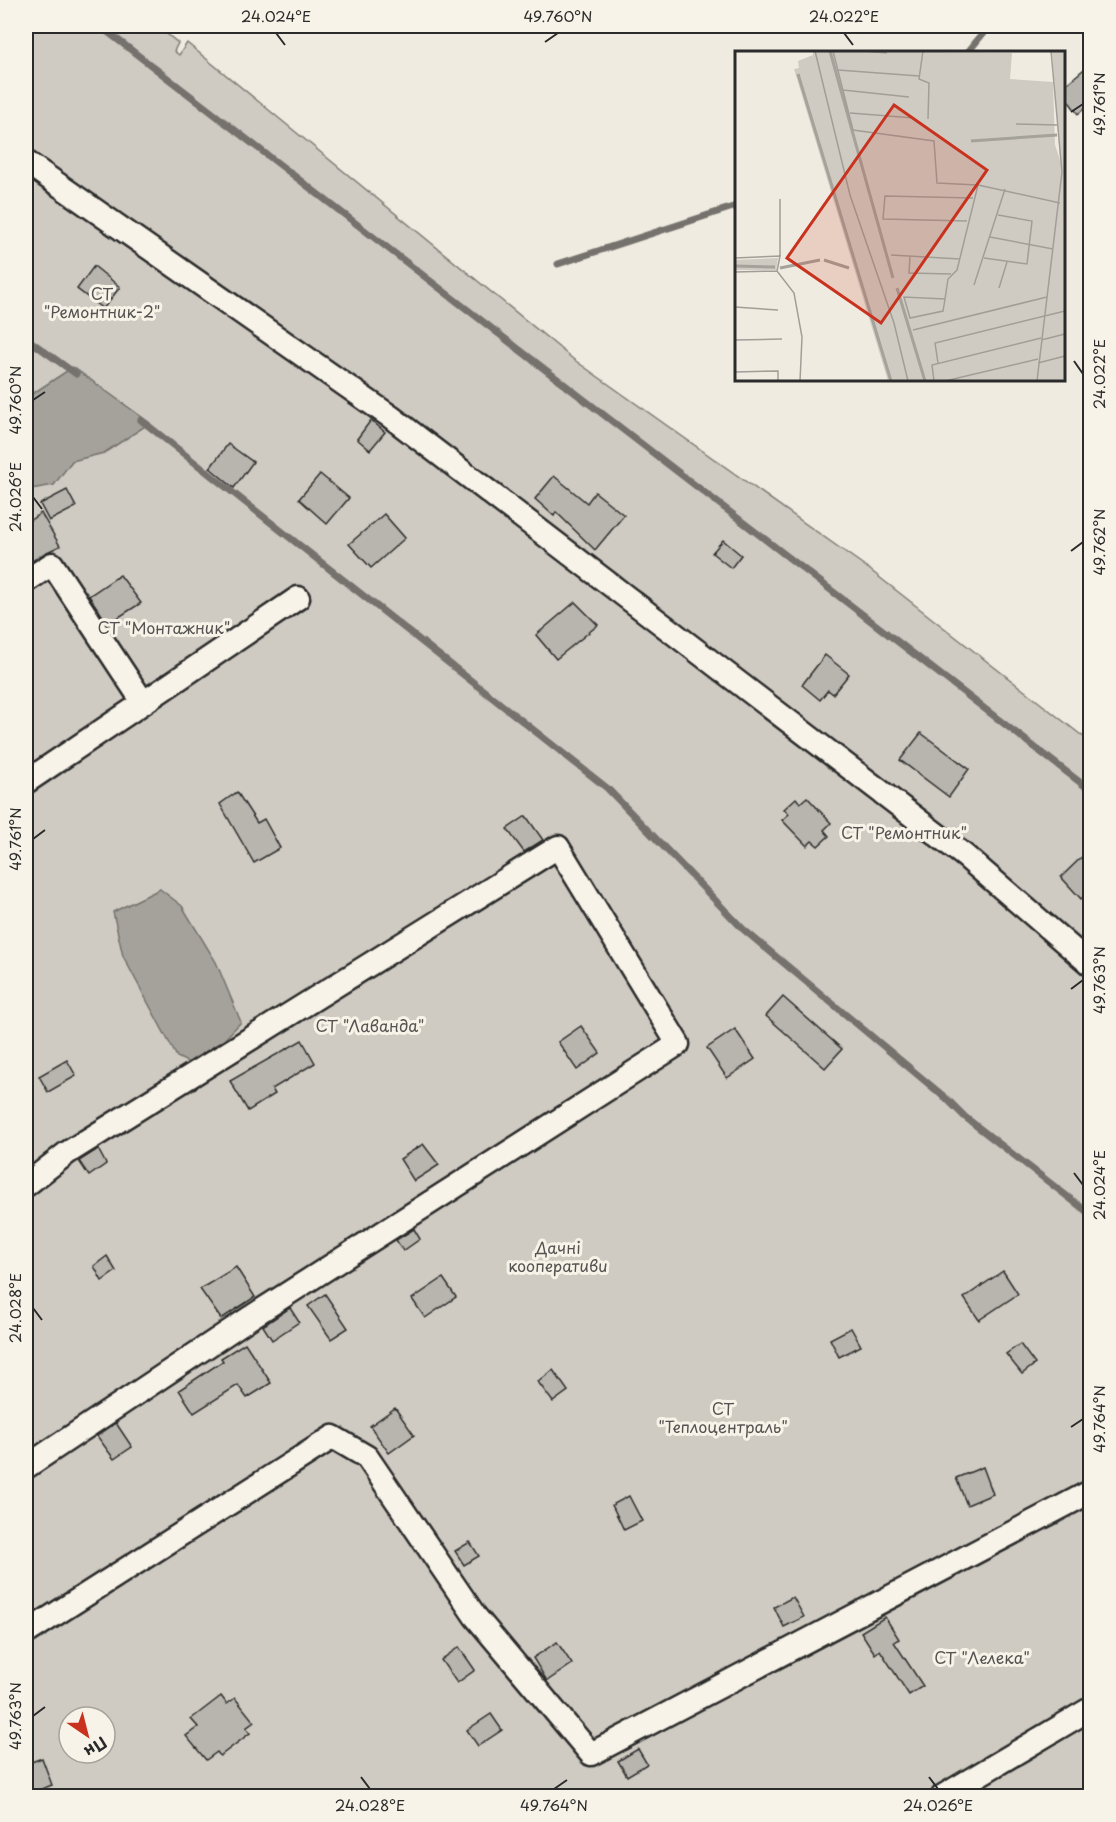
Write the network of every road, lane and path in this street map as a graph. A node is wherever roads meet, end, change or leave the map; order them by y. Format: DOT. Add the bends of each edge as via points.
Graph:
graph roads {
  1 [pos="26,162"];
  2 [pos="26,581"];
  3 [pos="298,598"];
  4 [pos="143,702"];
  5 [pos="26,782"];
  6 [pos="1090,964"];
  7 [pos="26,1185"];
  8 [pos="26,1467"];
  9 [pos="1090,1492"];
  10 [pos="26,1633"];
  11 [pos="1090,1709"];
  12 [pos="943,1797"];
  1 -- 6 [label="street" via="391,417 964,856"];
  2 -- 4 [label="street" via="52,564"];
  3 -- 4 [label="street"];
  4 -- 5 [label="street"];
  7 -- 8 [label="street" via="67,1153 558,847 678,1044 248,1319"];
  9 -- 10 [label="street" via="591,1754 475,1616 367,1457 333,1437"];
  11 -- 12 [label="street"];
}
